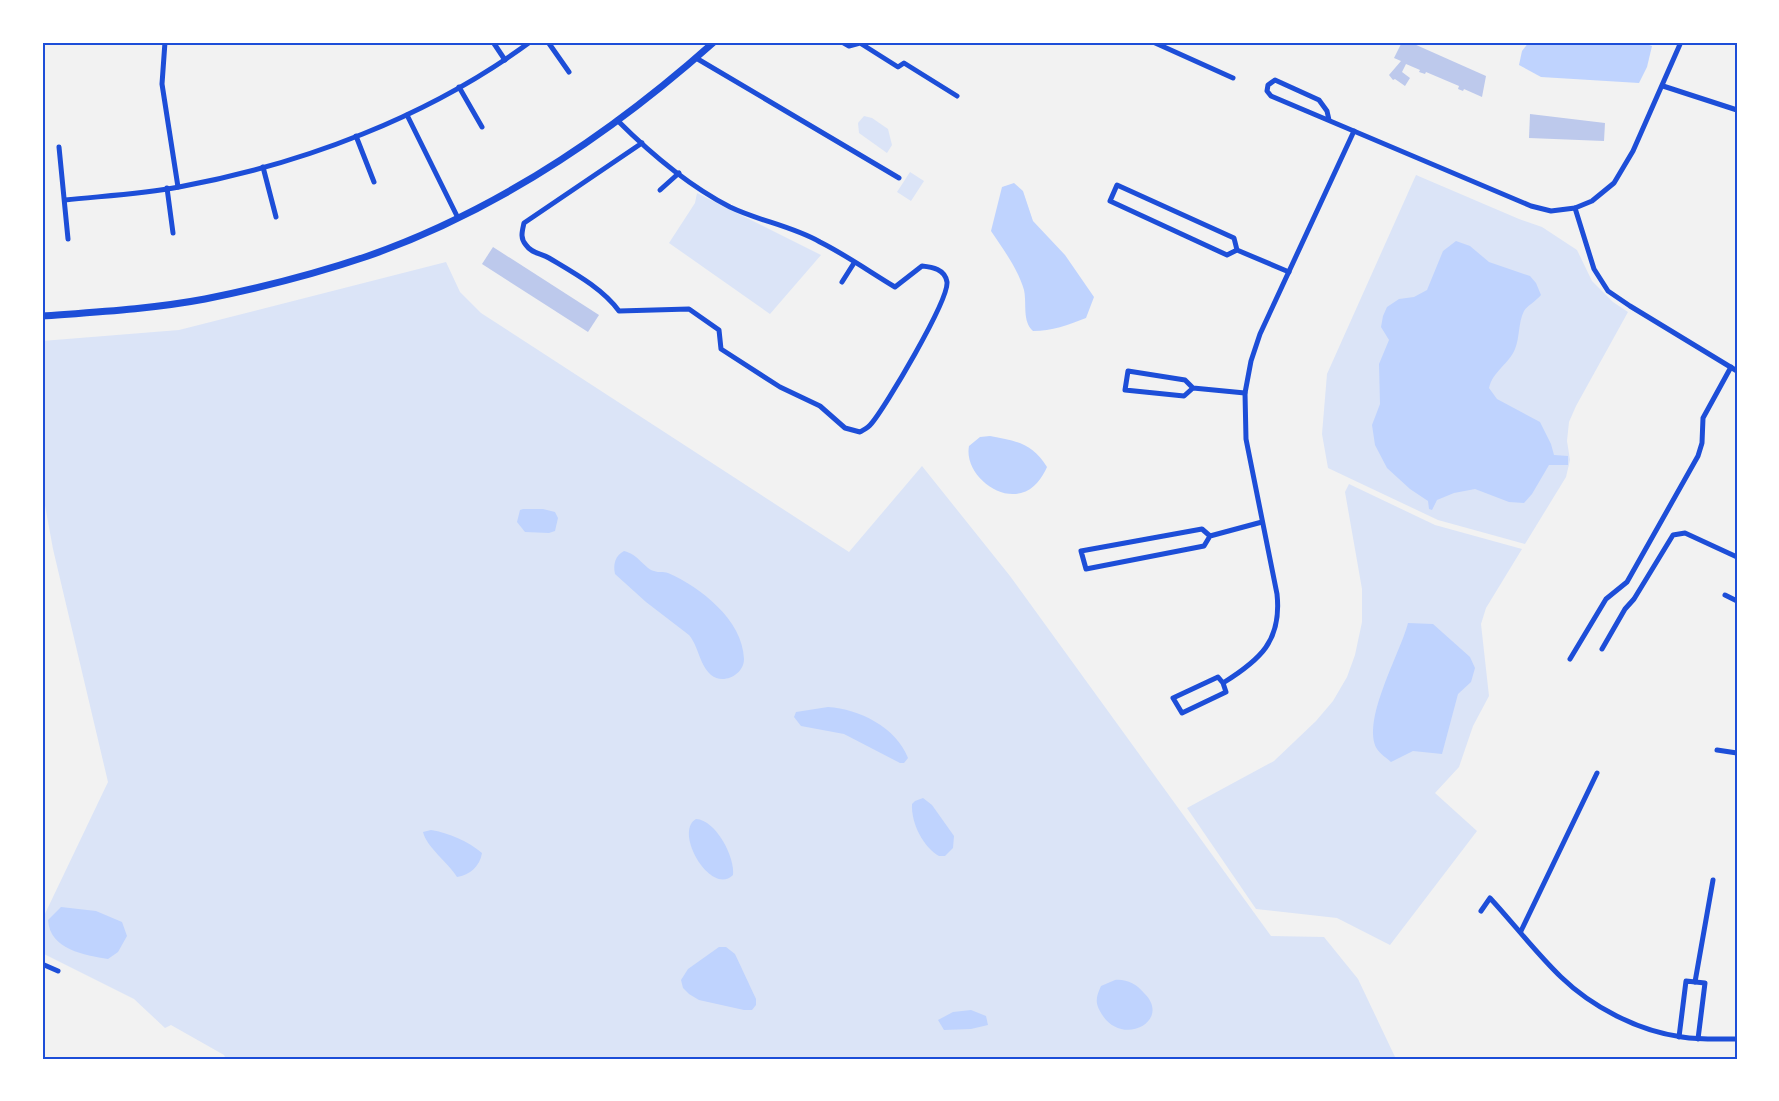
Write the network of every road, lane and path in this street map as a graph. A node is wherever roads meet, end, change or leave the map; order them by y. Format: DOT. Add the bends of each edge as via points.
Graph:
graph roads {
  1 [pos="165,42"];
  2 [pos="493,42"];
  3 [pos="530,42"];
  4 [pos="548,42"];
  5 [pos="714,42"];
  6 [pos="843,42"];
  7 [pos="1153,42"];
  8 [pos="1681,42"];
  9 [pos="696,58"];
  10 [pos="505,60"];
  11 [pos="569,72"];
  12 [pos="1233,78"];
  13 [pos="1663,86"];
  14 [pos="459,87"];
  15 [pos="957,96"];
  16 [pos="1737,110"];
  17 [pos="407,115"];
  18 [pos="618,120"];
  19 [pos="1329,120"];
  20 [pos="482,127"];
  21 [pos="1354,131"];
  22 [pos="356,136"];
  23 [pos="642,143"];
  24 [pos="59,147"];
  25 [pos="263,167"];
  26 [pos="679,173"];
  27 [pos="899,178"];
  28 [pos="374,182"];
  29 [pos="178,187"];
  30 [pos="167,188"];
  31 [pos="660,190"];
  32 [pos="65,200"];
  33 [pos="1575,208"];
  34 [pos="276,217"];
  35 [pos="458,218"];
  36 [pos="173,233"];
  37 [pos="68,239"];
  38 [pos="1238,250"];
  39 [pos="854,263"];
  40 [pos="1289,272"];
  41 [pos="842,282"];
  42 [pos="42,316"];
  43 [pos="1734,369"];
  44 [pos="1193,388"];
  45 [pos="1245,393"];
  46 [pos="1262,522"];
  47 [pos="1210,536"];
  48 [pos="1737,557"];
  49 [pos="1725,595"];
  50 [pos="1737,601"];
  51 [pos="1602,649"];
  52 [pos="1570,659"];
  53 [pos="1223,683"];
  54 [pos="1717,750"];
  55 [pos="1737,753"];
  56 [pos="1597,773"];
  57 [pos="1713,880"];
  58 [pos="1481,911"];
  59 [pos="1521,931"];
  60 [pos="42,964"];
  61 [pos="58,971"];
  62 [pos="1695,982"];
  63 [pos="1679,1037"];
  64 [pos="1698,1039"];
  65 [pos="1737,1039"];
  1 -- 29 [label="street" via="162,84"];
  2 -- 10 [label="street"];
  3 -- 10 [label="street"];
  4 -- 11 [label="street"];
  5 -- 9 [label="street"];
  6 -- 15 [label="street" via="849,46 860,43 898,67 904,63"];
  7 -- 12 [label="street"];
  8 -- 13 [label="street"];
  9 -- 18 [label="street"];
  9 -- 27 [label="street"];
  10 -- 14 [label="street"];
  13 -- 16 [label="street"];
  13 -- 33 [label="street" via="1614,183"];
  14 -- 17 [label="street"];
  14 -- 20 [label="street"];
  17 -- 22 [label="street"];
  17 -- 35 [label="street"];
  18 -- 23 [label="street"];
  18 -- 35 [label="street" via="559,161"];
  19 -- 19 [label="street" via="1319,100 1275,80 1268,85 1271,96"];
  19 -- 21 [label="street"];
  21 -- 33 [label="street" via="1531,206 1551,211"];
  21 -- 40 [label="street"];
  22 -- 25 [label="street"];
  22 -- 28 [label="street"];
  23 -- 26 [label="street"];
  23 -- 39 [label="street" via="524,223 521,235 525,245 609,297 619,310 690,309 719,330 721,349 780,387 820,406 845,428 860,432 870,426 901,378 937,313 947,281 934,267 922,266 895,287"];
  24 -- 32 [label="street"];
  25 -- 29 [label="street"];
  25 -- 34 [label="street"];
  26 -- 31 [label="street"];
  26 -- 39 [label="street" via="732,208 796,230"];
  29 -- 30 [label="street"];
  30 -- 32 [label="street"];
  30 -- 36 [label="street"];
  32 -- 37 [label="street"];
  33 -- 43 [label="street" via="1594,269 1608,291"];
  35 -- 42 [label="street" via="369,255 287,280 202,299"];
  38 -- 38 [label="street" via="1234,238 1118,186 1110,201 1227,255"];
  38 -- 40 [label="street"];
  39 -- 41 [label="street"];
  40 -- 45 [label="street" via="1260,334"];
  43 -- 52 [label="street" via="1703,418 1698,456 1627,582 1606,598"];
  44 -- 44 [label="street" via="1185,380 1128,371 1125,390 1184,396"];
  44 -- 45 [label="street"];
  45 -- 46 [label="street" via="1246,439"];
  46 -- 47 [label="street"];
  46 -- 53 [label="street" via="1277,594 1275,630 1265,650 1249,668"];
  47 -- 47 [label="street" via="1202,529 1081,551 1082,560 1086,569 1204,546"];
  48 -- 51 [label="street" via="1685,533 1673,535"];
  49 -- 50 [label="street"];
  53 -- 53 [label="street" via="1226,692 1182,713 1173,698 1218,677"];
  54 -- 55 [label="street"];
  56 -- 59 [label="street"];
  57 -- 62 [label="street"];
  58 -- 59 [label="street" via="1490,898"];
  59 -- 63 [label="street" via="1561,977 1592,1002 1618,1016"];
  60 -- 61 [label="street"];
  62 -- 63 [label="street" via="1686,981"];
  62 -- 64 [label="street" via="1705,983"];
  63 -- 64 [label="street"];
  64 -- 65 [label="street"];
}
